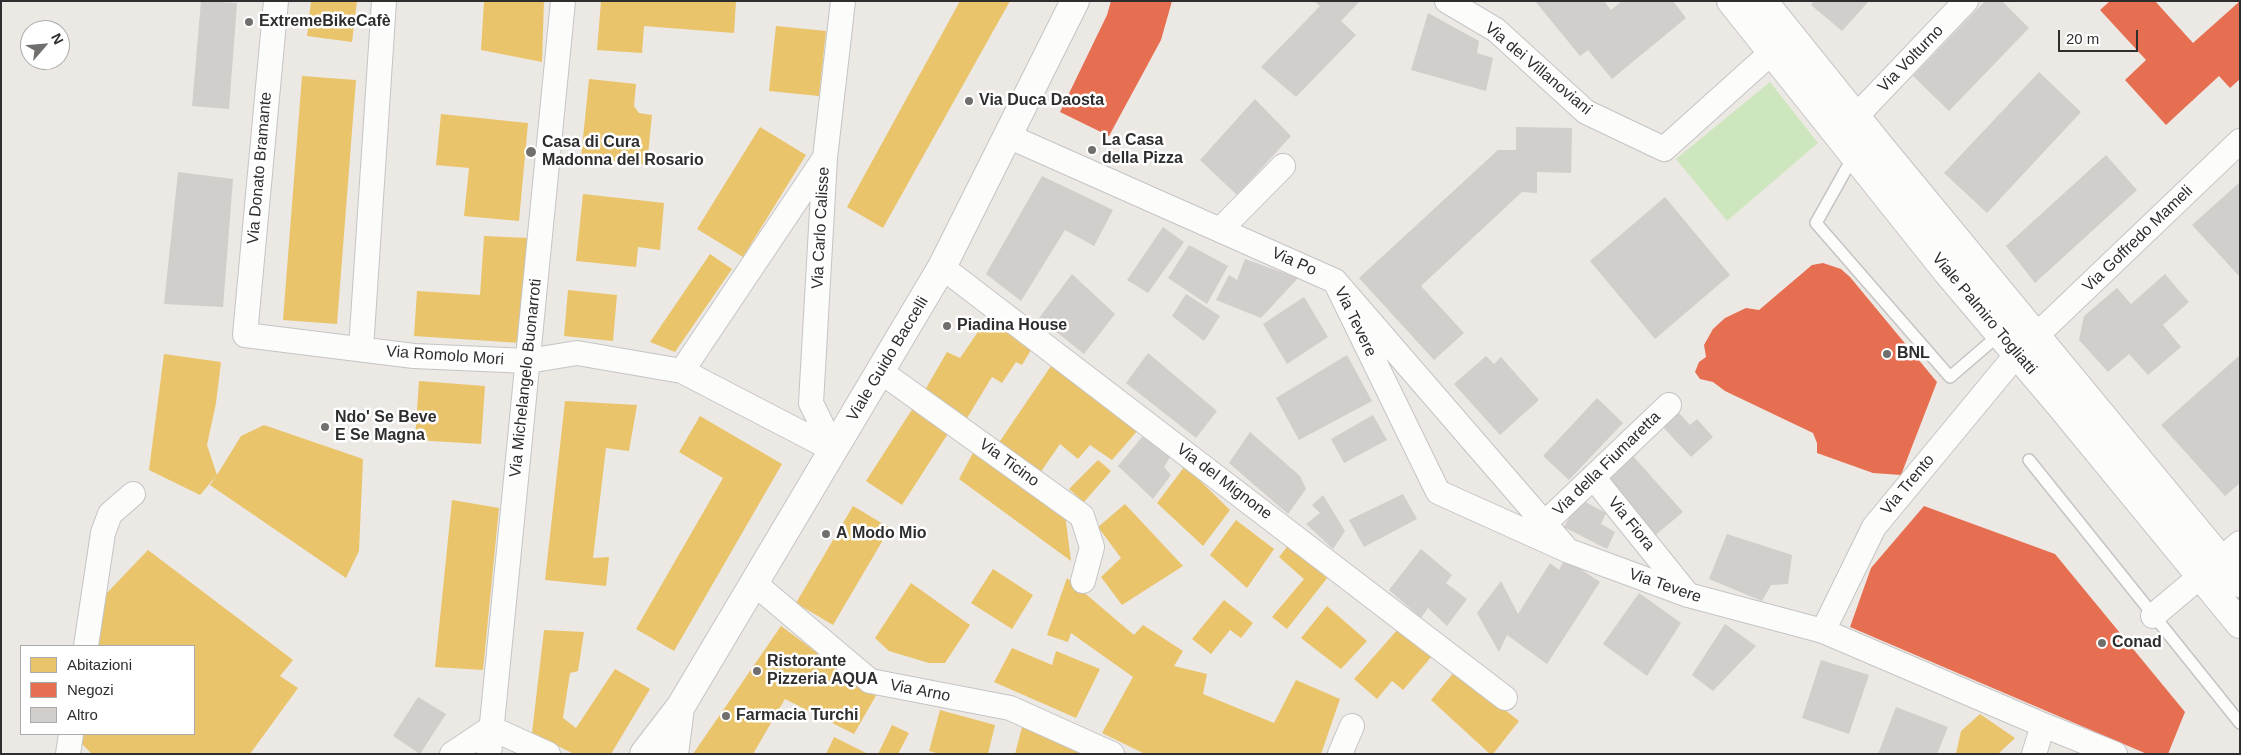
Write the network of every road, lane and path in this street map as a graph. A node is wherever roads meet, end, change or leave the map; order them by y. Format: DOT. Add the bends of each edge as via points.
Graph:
graph roads {
  1 [pos="276,1"];
  2 [pos="384,1"];
  3 [pos="563,1"];
  4 [pos="843,1"];
  5 [pos="1075,1"];
  6 [pos="1447,1"];
  7 [pos="1730,1"];
  8 [pos="1763,1"];
  9 [pos="1966,1"];
  10 [pos="1772,52"];
  11 [pos="1008,136"];
  12 [pos="1849,136"];
  13 [pos="2240,141"];
  14 [pos="825,158"];
  15 [pos="1283,166"];
  16 [pos="1220,230"];
  17 [pos="942,267"];
  18 [pos="1335,281"];
  19 [pos="245,335"];
  20 [pos="2037,336"];
  21 [pos="2009,344"];
  22 [pos="361,350"];
  23 [pos="528,360"];
  24 [pos="880,371"];
  25 [pos="682,372"];
  26 [pos="1668,405"];
  27 [pos="834,450"];
  28 [pos="2029,460"];
  29 [pos="1593,477"];
  30 [pos="134,494"];
  31 [pos="1545,523"];
  32 [pos="1569,551"];
  33 [pos="2220,560"];
  34 [pos="1083,581"];
  35 [pos="754,583"];
  36 [pos="2240,583"];
  37 [pos="1688,595"];
  38 [pos="2154,616"];
  39 [pos="2240,624"];
  40 [pos="1823,632"];
  41 [pos="86,645"];
  42 [pos="1506,698"];
  43 [pos="681,706"];
  44 [pos="2240,723"];
  45 [pos="2043,725"];
  46 [pos="1352,726"];
  47 [pos="491,728"];
  48 [pos="72,735"];
  49 [pos="68,754"];
  50 [pos="452,754"];
  51 [pos="489,754"];
  52 [pos="548,754"];
  53 [pos="644,754"];
  54 [pos="674,754"];
  55 [pos="1112,754"];
  56 [pos="1340,754"];
  57 [pos="2034,754"];
  58 [pos="2115,754"];
  1 -- 19 [label="street, Via Donato Bramante"];
  2 -- 22 [label="street"];
  3 -- 23 [label="street, Via Michelangelo Buonarroti"];
  4 -- 14 [label="street, Via Carlo Calisse"];
  5 -- 11 [label="street, Viale Guido Baccelli"];
  6 -- 10 [label="street, Via dei Villanoviani" via="1496,30 1586,112 1664,149"];
  7 -- 10 [label="street, Viale Palmiro Togliatti"];
  8 -- 12 [label="street, Viale Palmiro Togliatti"];
  9 -- 12 [label="street, Via Volturno"];
  10 -- 12 [label="street, Viale Palmiro Togliatti"];
  11 -- 16 [label="street, Via Po"];
  11 -- 17 [label="street, Viale Guido Baccelli"];
  12 -- 20 [label="street, Viale Palmiro Togliatti"];
  12 -- 21 [label="street, Viale Palmiro Togliatti" via="1948,273"];
  12 -- 21 [label="lane" via="1816,223 1950,377"];
  13 -- 20 [label="street, Via Goffredo Mameli"];
  14 -- 25 [label="street"];
  14 -- 27 [label="street, Via Carlo Calisse" via="811,403"];
  15 -- 16 [label="street"];
  16 -- 18 [label="street, Via Po"];
  17 -- 24 [label="street, Viale Guido Baccelli"];
  17 -- 42 [label="street, Via del Mignone"];
  18 -- 31 [label="street, Via Po"];
  18 -- 32 [label="street, Via Tevere" via="1438,492"];
  19 -- 22 [label="street, Via Romolo Mori"];
  20 -- 21 [label="street, Via Goffredo Mameli"];
  20 -- 33 [label="street, Viale Palmiro Togliatti"];
  21 -- 33 [label="street, Viale Palmiro Togliatti"];
  21 -- 40 [label="street, Via Trento" via="1874,527"];
  22 -- 23 [label="street, Via Romolo Mori" via="414,356"];
  23 -- 25 [label="street, Via Romolo Mori" via="577,353"];
  23 -- 47 [label="street, Via Michelangelo Buonarroti"];
  24 -- 27 [label="street, Viale Guido Baccelli"];
  24 -- 34 [label="street, Via Ticino" via="1082,516 1092,548"];
  25 -- 27 [label="street, Via Romolo Mori"];
  26 -- 29 [label="street, Via della Fiumaretta"];
  27 -- 35 [label="street, Viale Guido Baccelli"];
  28 -- 38 [label="lane"];
  29 -- 31 [label="street, Via della Fiumaretta"];
  29 -- 37 [label="street, Via Fiora"];
  30 -- 41 [label="street" via="110,514 103,533"];
  31 -- 32 [label="street, Via Po"];
  32 -- 37 [label="street, Via Tevere"];
  33 -- 36 [label="street, Viale Palmiro Togliatti"];
  33 -- 38 [label="street"];
  33 -- 39 [label="street, Viale Palmiro Togliatti"];
  35 -- 43 [label="street, Viale Guido Baccelli"];
  35 -- 55 [label="street, Via Arno" via="870,681 1010,708"];
  37 -- 40 [label="street, Via Tevere"];
  38 -- 44 [label="lane"];
  40 -- 45 [label="street, Via Tevere"];
  43 -- 53 [label="street, Viale Guido Baccelli"];
  43 -- 54 [label="street, Viale Guido Baccelli"];
  45 -- 57 [label="street"];
  45 -- 58 [label="street, Via Tevere"];
  46 -- 56 [label="street"];
  47 -- 50 [label="street"];
  47 -- 51 [label="street, Via Michelangelo Buonarroti"];
  47 -- 52 [label="street"];
  48 -- 49 [label="street"];
}
